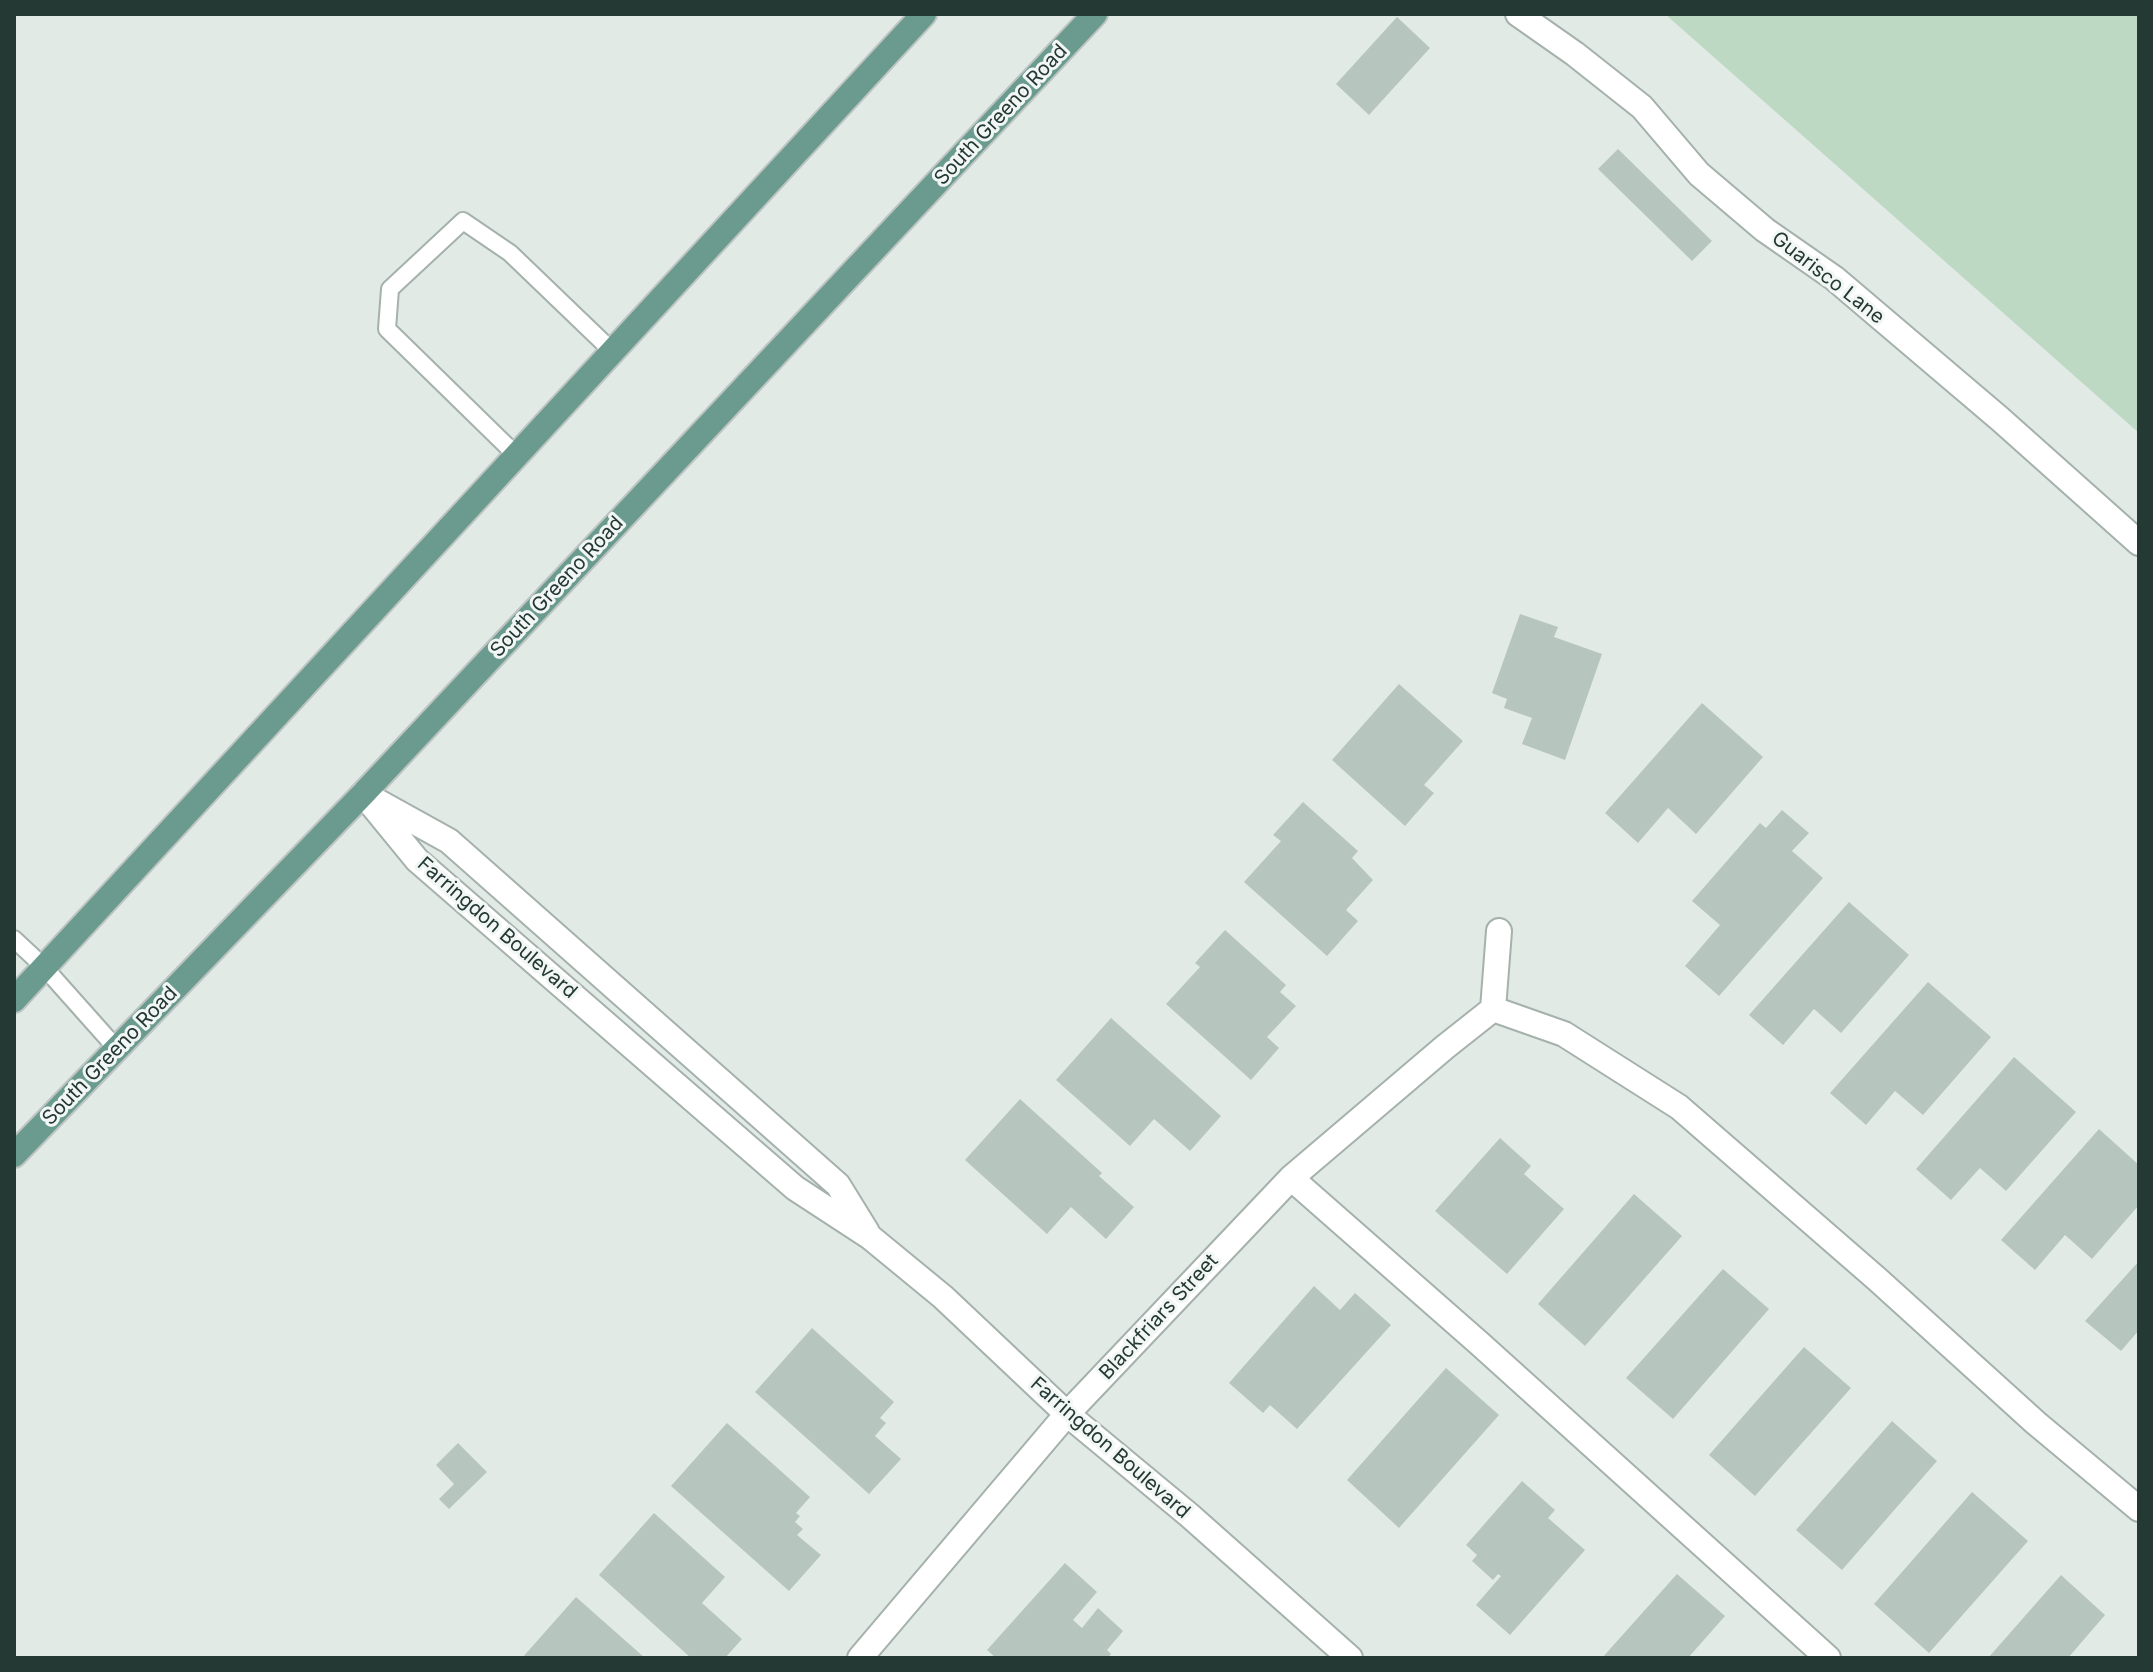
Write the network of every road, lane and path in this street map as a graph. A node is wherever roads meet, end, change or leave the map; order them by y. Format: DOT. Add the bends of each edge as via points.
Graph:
graph roads {
  1 [pos="924,14"];
  2 [pos="1095,14"];
  3 [pos="1518,14"];
  4 [pos="612,351"];
  5 [pos="516,455"];
  6 [pos="2139,543"];
  7 [pos="363,794"];
  8 [pos="1499,931"];
  9 [pos="14,939"];
  10 [pos="44,967"];
  11 [pos="14,1000"];
  12 [pos="1493,1009"];
  13 [pos="117,1049"];
  14 [pos="14,1155"];
  15 [pos="1291,1178"];
  16 [pos="870,1237"];
  17 [pos="1067,1414"];
  18 [pos="2139,1509"];
  19 [pos="874,1653"];
  20 [pos="1350,1658"];
  21 [pos="1828,1658"];
  1 -- 4 [label="main road"];
  2 -- 7 [label="main road, South Greeno Road"];
  3 -- 6 [label="street, Guarisco Lane" via="1642,107 1699,174 1765,230 1834,278"];
  4 -- 5 [label="main road"];
  4 -- 5 [label="lane" via="510,253 463,221 390,289 387,329"];
  5 -- 10 [label="main road"];
  7 -- 13 [label="main road, South Greeno Road"];
  7 -- 16 [label="street, Farringdon Boulevard" via="417,860 795,1188"];
  7 -- 16 [label="street, Farringdon Boulevard" via="449,841 838,1185"];
  8 -- 12 [label="street"];
  9 -- 10 [label="lane"];
  10 -- 11 [label="main road"];
  10 -- 13 [label="lane"];
  12 -- 15 [label="street, Blackfriars Street"];
  12 -- 18 [label="street" via="1564,1034 1679,1107"];
  13 -- 14 [label="main road, South Greeno Road"];
  15 -- 17 [label="street, Blackfriars Street"];
  15 -- 21 [label="street"];
  16 -- 17 [label="street, Farringdon Boulevard" via="943,1297"];
  17 -- 19 [label="street, Blackfriars Street"];
  17 -- 20 [label="street, Farringdon Boulevard"];
}
